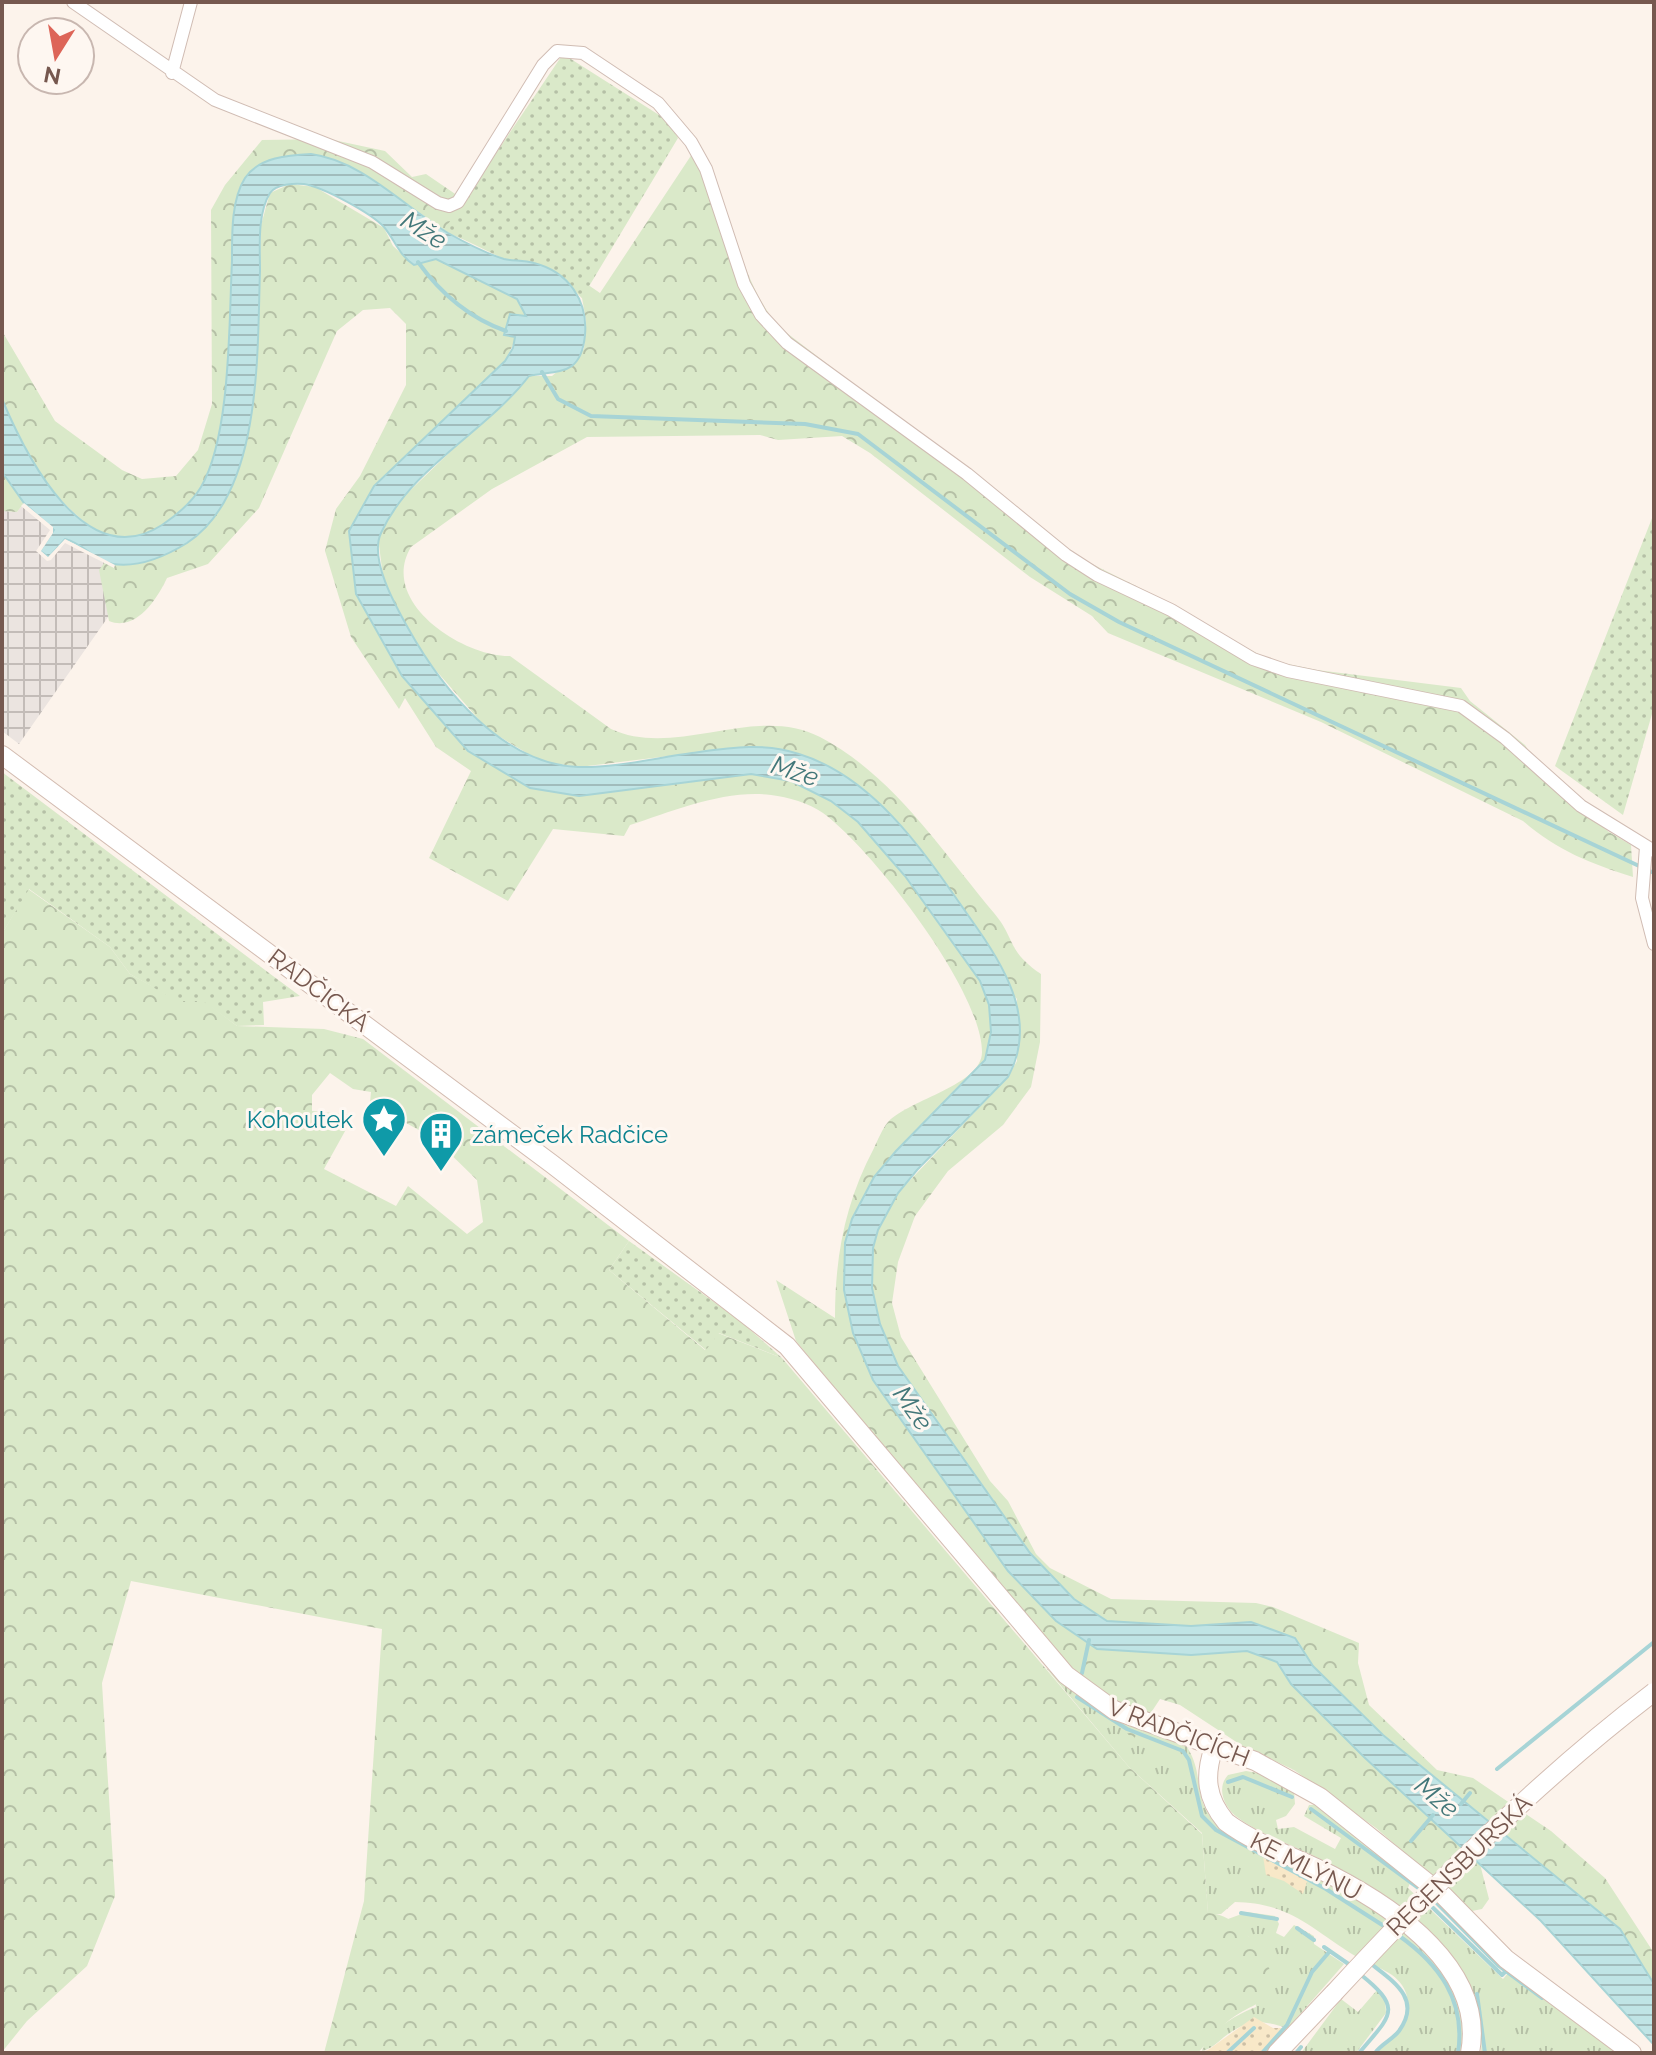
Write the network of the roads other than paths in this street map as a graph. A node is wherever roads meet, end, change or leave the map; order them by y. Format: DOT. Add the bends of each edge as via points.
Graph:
graph roads {
  1 [pos="73,2"];
  2 [pos="191,2"];
  3 [pos="172,73"];
  4 [pos="2,755"];
  5 [pos="1648,853"];
  6 [pos="1654,944"];
  7 [pos="634,1227"];
  8 [pos="1654,1692"];
  9 [pos="1214,1747"];
  10 [pos="1277,2053"];
  11 [pos="1470,2053"];
  12 [pos="1632,2053"];
  1 -- 3 [label="street"];
  2 -- 3 [label="street"];
  3 -- 5 [label="street" via="215,100 372,162 449,206 458,202 543,65 557,51 583,53 658,103 691,142 717,197 744,284 761,315 787,343 967,474 1066,555 1253,659 1461,706 1581,806"];
  4 -- 7 [label="street, RADČICKÁ"];
  5 -- 6 [label="street" via="1642,898"];
  7 -- 9 [label="street, V RADČICÍCH" via="787,1346 1066,1675 1114,1710"];
  8 -- 10 [label="street, REGENSBURSKÁ, bridge" via="1493,1829"];
  9 -- 11 [label="street, KE MLÝNU" via="1207,1781 1213,1804 1226,1822 1362,1893 1452,1969 1468,2007"];
  9 -- 12 [label="street, V RADČICÍCH" via="1297,1782 1347,1815 1444,1896 1506,1959"];
}
